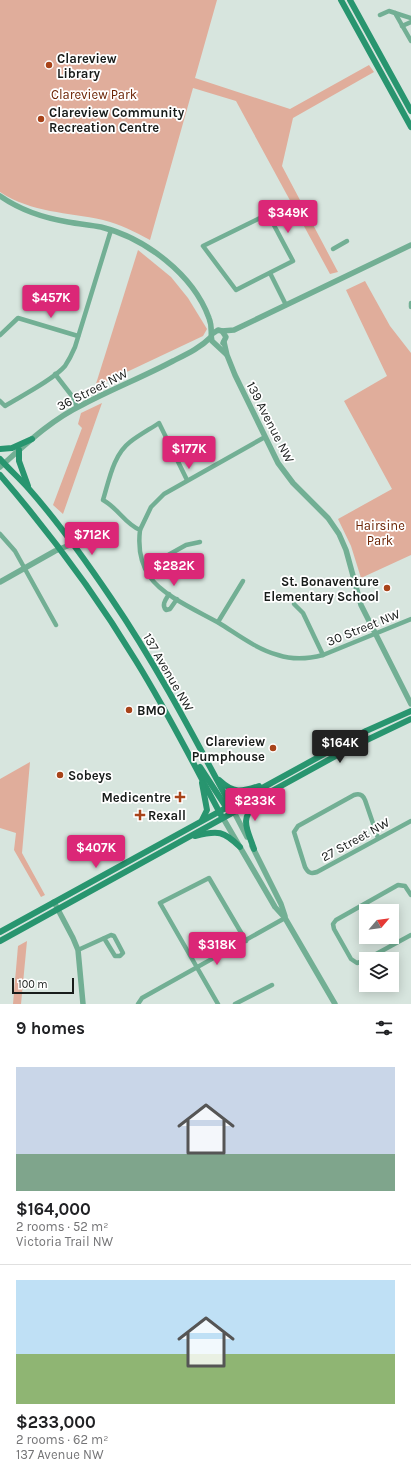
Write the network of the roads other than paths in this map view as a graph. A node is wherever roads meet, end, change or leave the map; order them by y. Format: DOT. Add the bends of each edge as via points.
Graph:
graph roads {
  1 [pos="341,0"];
  2 [pos="350,0"];
  3 [pos="396,13"];
  4 [pos="380,15"];
  5 [pos="411,18"];
  6 [pos="411,22"];
  7 [pos="402,26"];
  8 [pos="411,41"];
  9 [pos="411,111"];
  10 [pos="411,127"];
  11 [pos="0,196"];
  12 [pos="111,230"];
  13 [pos="347,241"];
  14 [pos="411,245"];
  15 [pos="333,249"];
  16 [pos="270,273"];
  17 [pos="411,303"];
  18 [pos="286,305"];
  19 [pos="411,307"];
  20 [pos="211,321"];
  21 [pos="234,330"];
  22 [pos="221,331"];
  23 [pos="0,335"];
  24 [pos="78,336"];
  25 [pos="212,336"];
  26 [pos="225,341"];
  27 [pos="215,344"];
  28 [pos="204,345"];
  29 [pos="227,354"];
  30 [pos="55,374"];
  31 [pos="0,401"];
  32 [pos="77,407"];
  33 [pos="265,437"];
  34 [pos="32,439"];
  35 [pos="0,449"];
  36 [pos="19,450"];
  37 [pos="1,463"];
  38 [pos="0,475"];
  39 [pos="187,480"];
  40 [pos="29,489"];
  41 [pos="140,530"];
  42 [pos="0,534"];
  43 [pos="200,542"];
  44 [pos="72,544"];
  45 [pos="60,548"];
  46 [pos="24,568"];
  47 [pos="145,568"];
  48 [pos="243,581"];
  49 [pos="0,582"];
  50 [pos="169,594"];
  51 [pos="177,599"];
  52 [pos="294,604"];
  53 [pos="411,619"];
  54 [pos="218,622"];
  55 [pos="56,625"];
  56 [pos="375,634"];
  57 [pos="323,655"];
  58 [pos="411,704"];
  59 [pos="411,711"];
  60 [pos="411,719"];
  61 [pos="177,733"];
  62 [pos="200,776"];
  63 [pos="215,777"];
  64 [pos="272,782"];
  65 [pos="262,796"];
  66 [pos="228,806"];
  67 [pos="220,811"];
  68 [pos="234,812"];
  69 [pos="223,818"];
  70 [pos="201,821"];
  71 [pos="411,821"];
  72 [pos="188,837"];
  73 [pos="378,838"];
  74 [pos="240,847"];
  75 [pos="254,849"];
  76 [pos="411,895"];
  77 [pos="54,902"];
  78 [pos="58,909"];
  79 [pos="285,918"];
  80 [pos="0,932"];
  81 [pos="411,935"];
  82 [pos="104,938"];
  83 [pos="0,941"];
  84 [pos="246,941"];
  85 [pos="78,950"];
  86 [pos="380,952"];
  87 [pos="359,963"];
  88 [pos="198,967"];
  89 [pos="272,985"];
  90 [pos="138,1003"];
  91 [pos="83,1004"];
  92 [pos="218,1004"];
  93 [pos="235,1004"];
  94 [pos="335,1004"];
  1 -- 10 [label="main road"];
  2 -- 9 [label="main road"];
  3 -- 4 [label="street" via="389,11"];
  3 -- 5 [label="street"];
  3 -- 7 [label="street"];
  6 -- 7 [label="street"];
  7 -- 8 [label="street"];
  11 -- 12 [label="street" via="38,215"];
  12 -- 20 [label="street" via="140,243 167,261 197,295"];
  12 -- 24 [label="street"];
  13 -- 15 [label="street"];
  14 -- 18 [label="street"];
  16 -- 16 [label="street" via="293,261 268,214 203,246 236,290"];
  16 -- 18 [label="street"];
  17 -- 19 [label="street"];
  18 -- 21 [label="street"];
  20 -- 22 [label="street"];
  20 -- 25 [label="street"];
  21 -- 22 [label="street"];
  21 -- 26 [label="street"];
  22 -- 25 [label="street" via="215,331"];
  22 -- 26 [label="street" via="225,335"];
  23 -- 24 [label="street" via="18,318"];
  24 -- 30 [label="street" via="69,360"];
  25 -- 27 [label="street"];
  25 -- 28 [label="street, 36 Street NW"];
  26 -- 27 [label="street"];
  26 -- 29 [label="street, 139 Avenue NW"];
  27 -- 28 [label="street, 36 Street NW"];
  27 -- 29 [label="street, 139 Avenue NW"];
  28 -- 32 [label="street, 36 Street NW"];
  29 -- 33 [label="street, 139 Avenue NW"];
  30 -- 31 [label="street" via="5,406"];
  30 -- 32 [label="street"];
  32 -- 34 [label="street, 36 Street NW"];
  33 -- 39 [label="street"];
  33 -- 56 [label="street, 139 Avenue NW" via="285,473 328,518 339,534 359,598"];
  34 -- 35 [label="main road" via="12,448"];
  34 -- 36 [label="street, 36 Street NW"];
  36 -- 37 [label="street, 36 Street NW"];
  36 -- 40 [label="main road" via="19,461"];
  37 -- 40 [label="main road, 137 Avenue NW"];
  38 -- 45 [label="main road, 137 Avenue NW"];
  39 -- 41 [label="street" via="156,501 147,513"];
  39 -- 41 [label="street" via="159,423 129,442 113,467 104,500"];
  40 -- 44 [label="main road, 137 Avenue NW"];
  41 -- 47 [label="street" via="140,550"];
  42 -- 46 [label="street"];
  43 -- 47 [label="street" via="186,545"];
  44 -- 45 [label="street"];
  44 -- 63 [label="main road, 137 Avenue NW" via="112,599"];
  45 -- 46 [label="street"];
  45 -- 61 [label="main road, 137 Avenue NW" via="134,657"];
  46 -- 49 [label="street"];
  46 -- 55 [label="street"];
  47 -- 50 [label="street, 30 Street NW" via="153,581"];
  48 -- 54 [label="street"];
  50 -- 51 [label="street, 30 Street NW"];
  50 -- 51 [label="street" via="163,606 166,610 170,609"];
  51 -- 54 [label="street, 30 Street NW"];
  52 -- 57 [label="street, 30 Street NW" via="303,613"];
  53 -- 56 [label="street, 30 Street NW"];
  54 -- 57 [label="street, 30 Street NW" via="278,656 300,659"];
  56 -- 57 [label="street, 30 Street NW"];
  56 -- 58 [label="street, 139 Avenue NW"];
  59 -- 64 [label="main road" via="366,731"];
  60 -- 65 [label="main road" via="372,736"];
  61 -- 62 [label="main road, 137 Avenue NW"];
  61 -- 66 [label="main road"];
  62 -- 67 [label="main road, 137 Avenue NW"];
  62 -- 70 [label="main road" via="207,810"];
  63 -- 64 [label="main road" via="225,786 237,791"];
  63 -- 66 [label="main road, 137 Avenue NW"];
  64 -- 66 [label="main road"];
  65 -- 68 [label="main road"];
  65 -- 75 [label="main road" via="250,809 246,819"];
  66 -- 67 [label="main road"];
  66 -- 68 [label="main road" via="228,810"];
  67 -- 69 [label="main road, 137 Avenue NW"];
  67 -- 70 [label="main road"];
  68 -- 69 [label="main road"];
  68 -- 75 [label="street, 137 Avenue NW"];
  69 -- 72 [label="main road"];
  69 -- 74 [label="street, 137 Avenue NW"];
  70 -- 77 [label="main road"];
  71 -- 73 [label="street, 27 Street NW"];
  72 -- 74 [label="main road" via="218,832 229,837"];
  72 -- 78 [label="main road"];
  73 -- 73 [label="street, 27 Street NW" via="365,800 360,794 298,826 294,832 305,867 310,873 317,872"];
  74 -- 79 [label="street, 137 Avenue NW" via="275,907"];
  75 -- 79 [label="street, 137 Avenue NW" via="281,904"];
  76 -- 87 [label="street" via="407,887 398,885 337,918 334,929 351,960"];
  77 -- 78 [label="street"];
  77 -- 80 [label="main road"];
  78 -- 83 [label="main road"];
  78 -- 85 [label="street"];
  79 -- 84 [label="street"];
  79 -- 94 [label="street, 137 Avenue NW"];
  81 -- 86 [label="street"];
  82 -- 82 [label="street" via="114,936 123,952 120,956 115,956"];
  82 -- 85 [label="street"];
  84 -- 88 [label="street"];
  84 -- 88 [label="street" via="208,878 160,903"];
  85 -- 91 [label="street"];
  88 -- 90 [label="street" via="142,998"];
  88 -- 92 [label="street"];
  89 -- 93 [label="street"];
}
